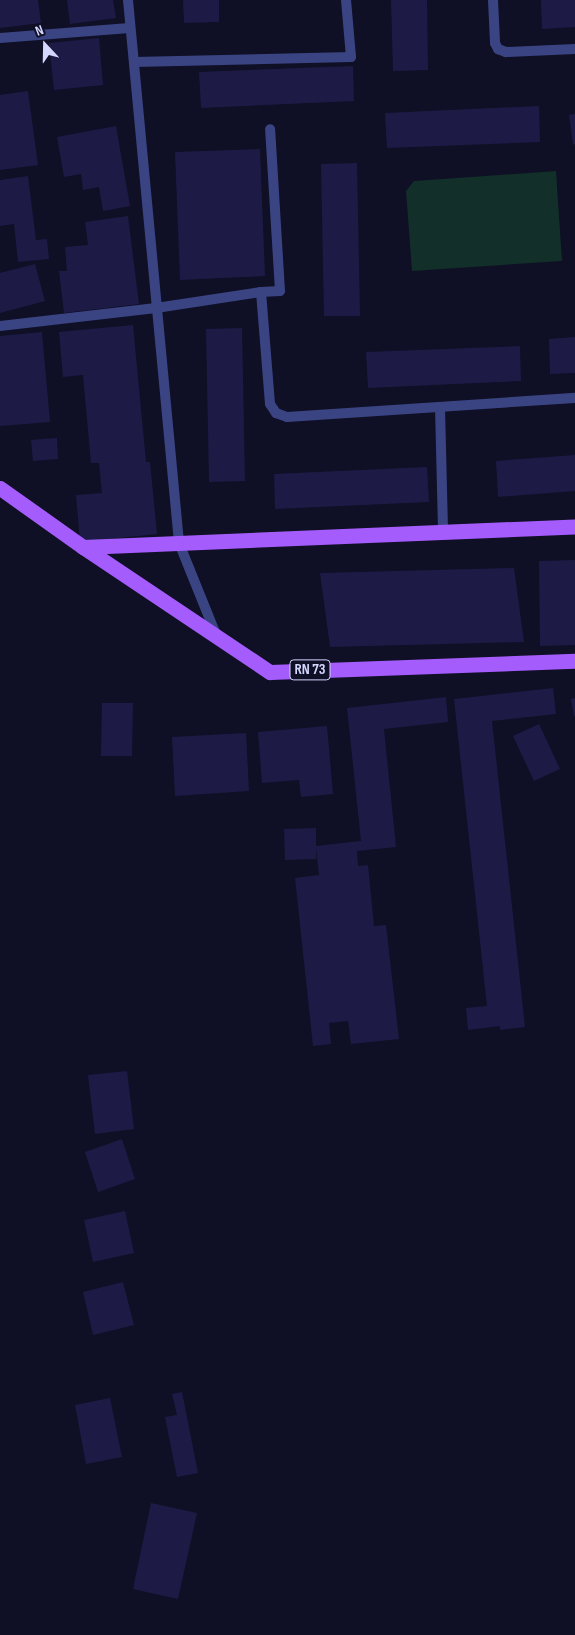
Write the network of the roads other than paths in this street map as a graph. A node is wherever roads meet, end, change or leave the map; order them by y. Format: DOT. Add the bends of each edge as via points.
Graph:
graph roads {
  1 [pos="128,0"];
  2 [pos="346,0"];
  3 [pos="493,0"];
  4 [pos="130,28"];
  5 [pos="0,38"];
  6 [pos="575,49"];
  7 [pos="134,62"];
  8 [pos="270,129"];
  9 [pos="261,292"];
  10 [pos="156,308"];
  11 [pos="0,326"];
  12 [pos="575,398"];
  13 [pos="440,407"];
  14 [pos="0,488"];
  15 [pos="575,526"];
  16 [pos="443,531"];
  17 [pos="179,543"];
  18 [pos="83,547"];
  19 [pos="217,637"];
  20 [pos="575,661"];
  1 -- 4 [label="street"];
  2 -- 7 [label="street" via="351,57"];
  3 -- 6 [label="street" via="498,49 506,52"];
  4 -- 5 [label="street"];
  4 -- 7 [label="street"];
  7 -- 10 [label="street"];
  8 -- 9 [label="street" via="280,291"];
  9 -- 10 [label="street"];
  9 -- 13 [label="street" via="270,404 276,413 287,417"];
  10 -- 11 [label="street"];
  10 -- 17 [label="street"];
  12 -- 13 [label="street"];
  13 -- 16 [label="street"];
  14 -- 18 [label="main road, RN 73"];
  15 -- 16 [label="main road"];
  16 -- 17 [label="main road"];
  17 -- 18 [label="main road"];
  17 -- 19 [label="street"];
  18 -- 19 [label="main road, RN 73"];
  19 -- 20 [label="main road, RN 73" via="270,672"];
}
